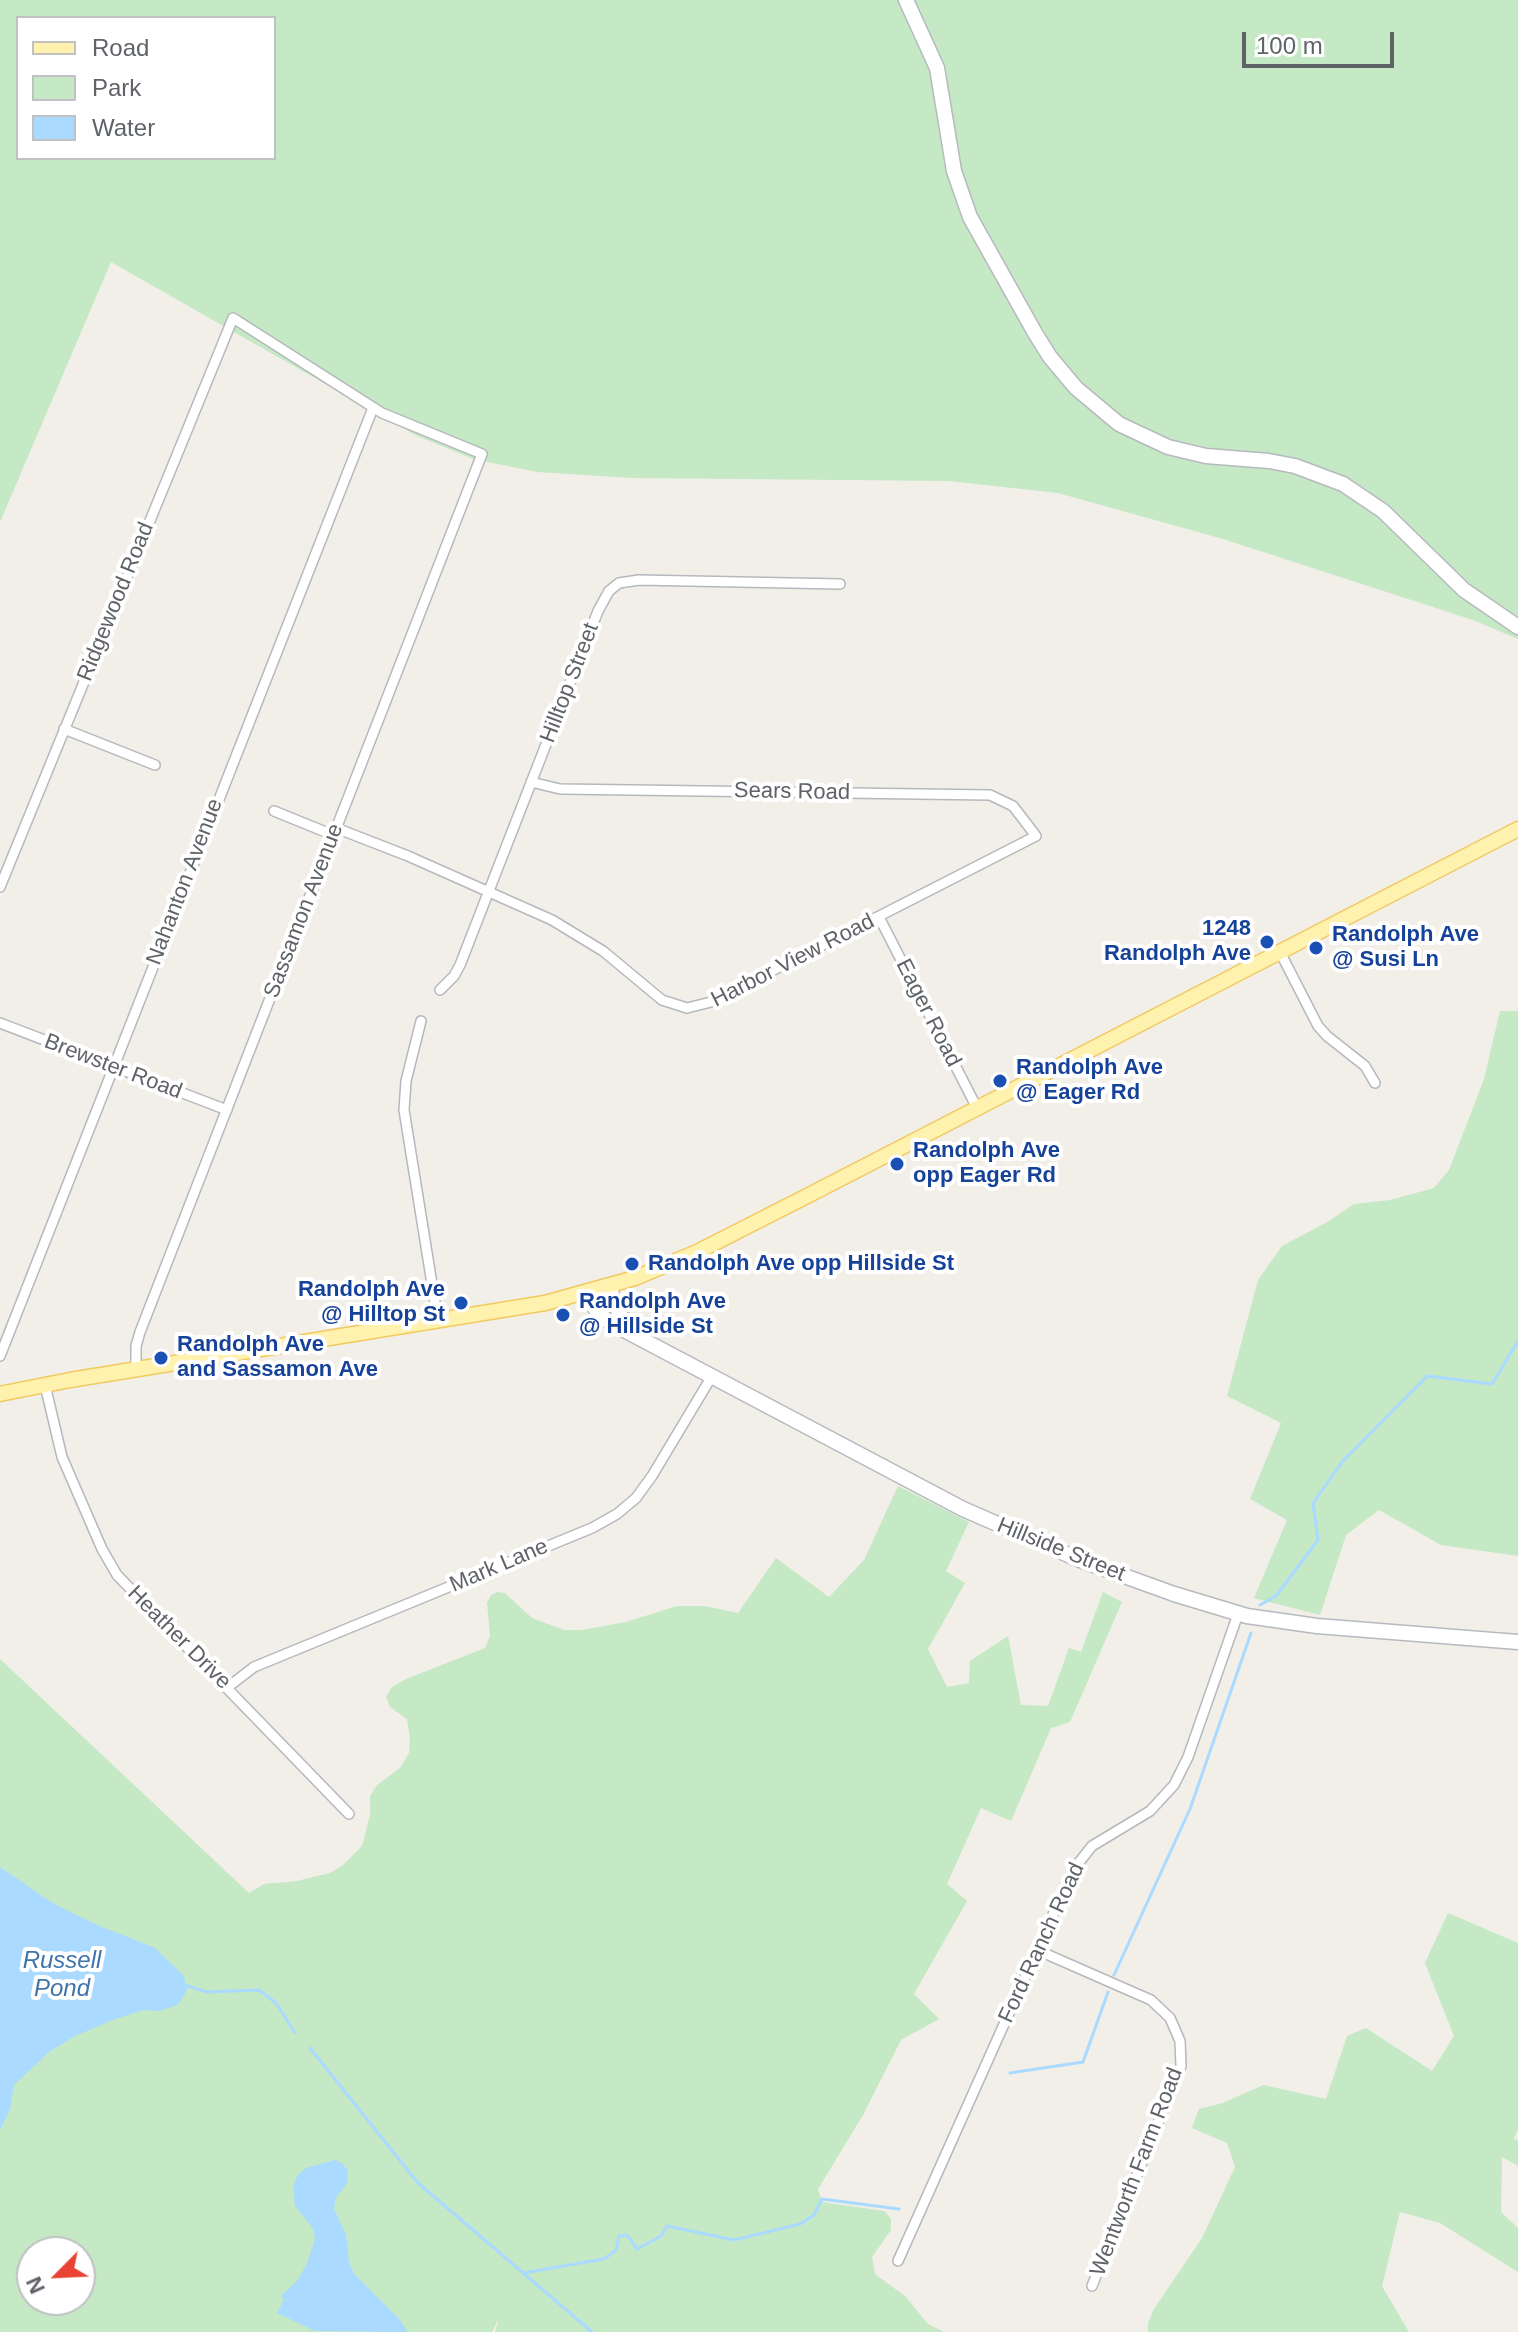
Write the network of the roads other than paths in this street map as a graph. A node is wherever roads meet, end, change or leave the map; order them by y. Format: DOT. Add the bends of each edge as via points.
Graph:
graph roads {
  1 [pos="906,0"];
  2 [pos="373,408"];
  3 [pos="840,584"];
  4 [pos="1518,627"];
  5 [pos="64,729"];
  6 [pos="155,765"];
  7 [pos="531,782"];
  8 [pos="274,811"];
  9 [pos="1518,829"];
  10 [pos="335,832"];
  11 [pos="1036,836"];
  12 [pos="0,887"];
  13 [pos="489,892"];
  14 [pos="879,917"];
  15 [pos="1280,952"];
  16 [pos="440,990"];
  17 [pos="421,1021"];
  18 [pos="0,1023"];
  19 [pos="113,1068"];
  20 [pos="1375,1083"];
  21 [pos="977,1108"];
  22 [pos="227,1110"];
  23 [pos="609,1287"];
  24 [pos="589,1293"];
  25 [pos="438,1321"];
  26 [pos="641,1339"];
  27 [pos="0,1356"];
  28 [pos="136,1369"];
  29 [pos="712,1376"];
  30 [pos="45,1385"];
  31 [pos="0,1394"];
  32 [pos="1238,1614"];
  33 [pos="1518,1642"];
  34 [pos="228,1687"];
  35 [pos="349,1814"];
  36 [pos="1037,1950"];
  37 [pos="898,2261"];
  38 [pos="1092,2286"];
  1 -- 4 [label="street" via="937,68 954,171 970,217 1039,341 1076,388 1119,424 1168,447 1295,466 1343,484 1383,511 1464,590"];
  2 -- 5 [label="street, Ridgewood Road" via="233,318"];
  2 -- 10 [label="street, Sassamon Avenue" via="482,454"];
  2 -- 19 [label="street, Nahanton Avenue"];
  3 -- 7 [label="street, Hilltop Street" via="619,583 602,602"];
  5 -- 6 [label="street"];
  5 -- 12 [label="street, Ridgewood Road"];
  7 -- 11 [label="street, Sears Road" via="560,789 990,795 1013,806"];
  7 -- 13 [label="street, Hilltop Street"];
  8 -- 10 [label="street, Harbor View Road"];
  9 -- 15 [label="main road"];
  10 -- 13 [label="street, Harbor View Road"];
  10 -- 22 [label="street, Sassamon Avenue"];
  11 -- 14 [label="street, Harbor View Road"];
  13 -- 14 [label="street, Harbor View Road" via="562,925 662,1000 687,1008 711,1002"];
  13 -- 16 [label="street, Hilltop Street" via="458,971"];
  14 -- 21 [label="street, Eager Road"];
  15 -- 20 [label="street" via="1318,1026 1365,1066"];
  15 -- 21 [label="main road"];
  17 -- 25 [label="street" via="404,1110"];
  18 -- 19 [label="street, Brewster Road"];
  19 -- 22 [label="street, Brewster Road"];
  19 -- 27 [label="street, Nahanton Avenue"];
  21 -- 23 [label="main road" via="697,1252"];
  22 -- 28 [label="street, Sassamon Avenue" via="137,1339"];
  23 -- 24 [label="main road"];
  23 -- 26 [label="street, Hillside Street" via="622,1318"];
  24 -- 25 [label="main road"];
  24 -- 26 [label="street, Hillside Street" via="603,1317"];
  25 -- 28 [label="main road"];
  26 -- 29 [label="street, Hillside Street"];
  28 -- 30 [label="main road"];
  29 -- 32 [label="street, Hillside Street" via="974,1514 1080,1560"];
  29 -- 34 [label="street, Mark Lane" via="652,1476 617,1514 254,1667"];
  30 -- 31 [label="main road"];
  30 -- 34 [label="street, Heather Drive" via="62,1457 112,1566 130,1591"];
  32 -- 33 [label="street, Hillside Street" via="1317,1626"];
  32 -- 36 [label="street, Ford Ranch Road" via="1174,1785 1150,1811 1081,1857"];
  34 -- 35 [label="street, Heather Drive"];
  36 -- 37 [label="street, Ford Ranch Road"];
  36 -- 38 [label="street, Wentworth Farm Road" via="1151,2000 1170,2018 1180,2041 1181,2066"];
}
